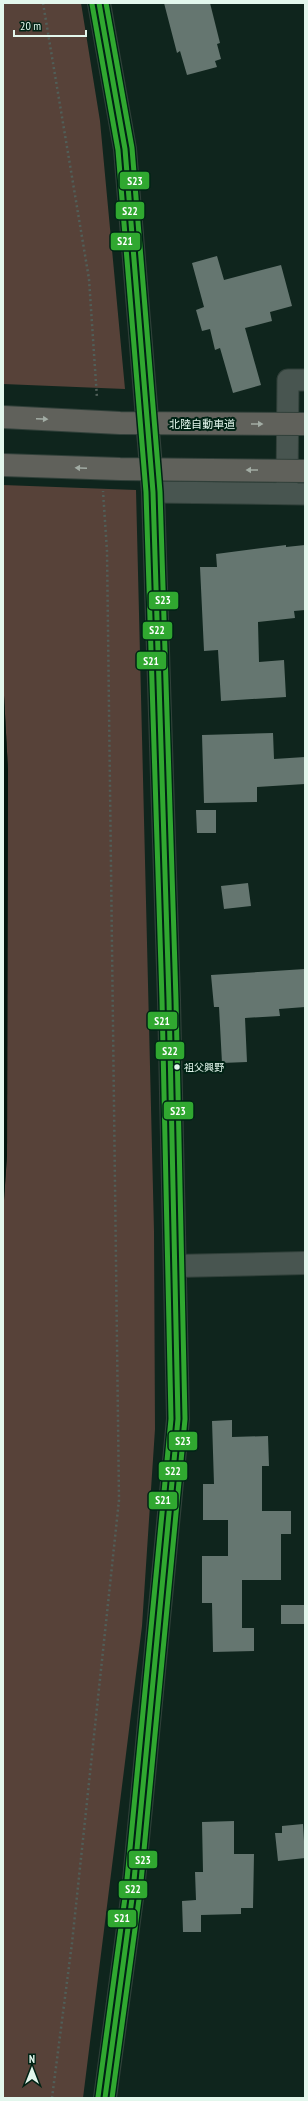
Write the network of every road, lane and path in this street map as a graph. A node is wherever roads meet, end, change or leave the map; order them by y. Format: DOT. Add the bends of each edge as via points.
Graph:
graph roads {
  1 [pos="43,3"];
  2 [pos="99,3"];
  3 [pos="305,380"];
  4 [pos="97,404"];
  5 [pos="3,417"];
  6 [pos="305,424"];
  7 [pos="3,465"];
  8 [pos="305,471"];
  9 [pos="103,489"];
  10 [pos="153,492"];
  11 [pos="296,495"];
  12 [pos="305,1263"];
  13 [pos="175,1266"];
  14 [pos="52,2098"];
  15 [pos="105,2098"];
  1 -- 4 [label="path" via="89,279"];
  2 -- 10 [label="main road" via="125,149"];
  3 -- 11 [label="street" via="288,380"];
  5 -- 6 [label="highway, 北陸自動車道, one-way, bridge" via="120,423"];
  8 -- 7 [label="highway, one-way, bridge" via="120,470"];
  9 -- 14 [label="path" via="107,551 119,1500"];
  10 -- 11 [label="street"];
  10 -- 13 [label="main road"];
  12 -- 13 [label="street"];
  13 -- 15 [label="main road" via="178,1419 133,1891"];
}
